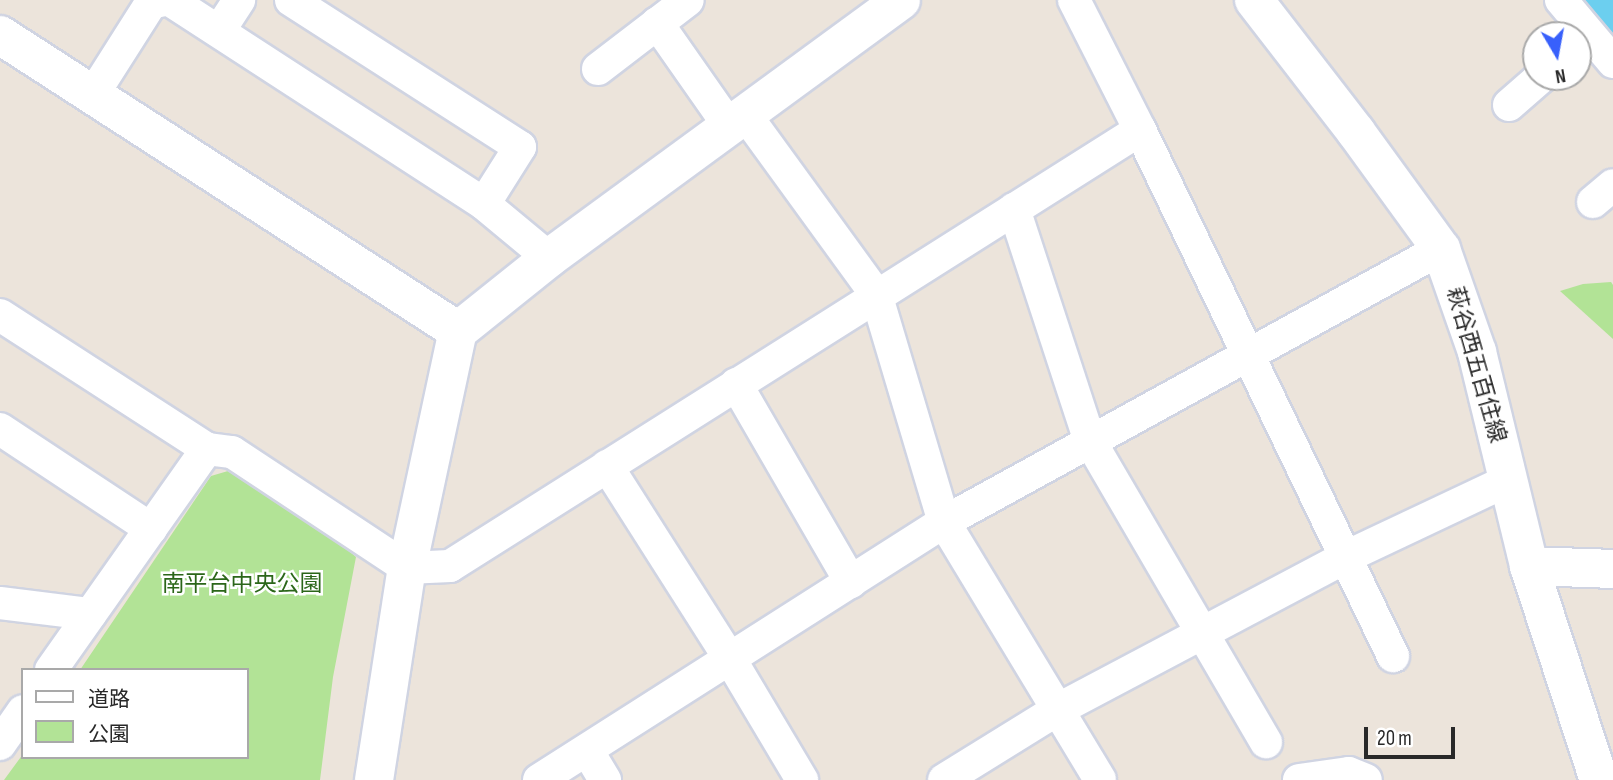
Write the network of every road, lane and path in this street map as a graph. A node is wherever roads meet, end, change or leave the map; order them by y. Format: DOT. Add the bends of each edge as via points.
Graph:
graph roads {
  1 [pos="164,0"];
  2 [pos="170,0"];
  3 [pos="239,0"];
  4 [pos="291,0"];
  5 [pos="688,0"];
  6 [pos="901,0"];
  7 [pos="1074,0"];
  8 [pos="1560,0"];
  9 [pos="1259,2"];
  10 [pos="1573,21"];
  11 [pos="657,23"];
  12 [pos="219,31"];
  13 [pos="0,35"];
  14 [pos="1592,45"];
  15 [pos="1613,62"];
  16 [pos="598,69"];
  17 [pos="1524,91"];
  18 [pos="92,96"];
  19 [pos="1508,105"];
  20 [pos="737,120"];
  21 [pos="1140,130"];
  22 [pos="484,204"];
  23 [pos="1014,209"];
  24 [pos="1441,249"];
  25 [pos="549,258"];
  26 [pos="876,294"];
  27 [pos="0,315"];
  28 [pos="458,331"];
  29 [pos="1247,355"];
  30 [pos="736,384"];
  31 [pos="0,429"];
  32 [pos="1090,441"];
  33 [pos="207,449"];
  34 [pos="607,466"];
  35 [pos="1507,481"];
  36 [pos="944,522"];
  37 [pos="151,529"];
  38 [pos="1346,557"];
  39 [pos="1529,566"];
  40 [pos="407,568"];
  41 [pos="1613,569"];
  42 [pos="850,582"];
  43 [pos="0,603"];
  44 [pos="90,614"];
  45 [pos="1203,634"];
  46 [pos="1393,656"];
  47 [pos="730,659"];
  48 [pos="52,668"];
  49 [pos="1057,710"];
  50 [pos="21,714"];
  51 [pos="1266,742"];
  52 [pos="0,744"];
  53 [pos="587,750"];
  54 [pos="374,780"];
  55 [pos="539,780"];
  56 [pos="606,780"];
  57 [pos="802,780"];
  58 [pos="944,780"];
  59 [pos="1100,780"];
  60 [pos="1299,780"];
  61 [pos="1366,780"];
  62 [pos="1599,780"];
  1 -- 18 [label="street" via="151,3"];
  2 -- 12 [label="street"];
  3 -- 12 [label="street"];
  4 -- 22 [label="street" via="520,147"];
  5 -- 11 [label="street"];
  6 -- 20 [label="street"];
  7 -- 21 [label="street"];
  8 -- 10 [label="street"];
  9 -- 24 [label="street, 萩谷西五百住線"];
  11 -- 16 [label="street"];
  11 -- 20 [label="street"];
  12 -- 22 [label="street"];
  13 -- 18 [label="street"];
  14 -- 15 [label="street"];
  17 -- 19 [label="street"];
  18 -- 28 [label="street"];
  20 -- 25 [label="street"];
  20 -- 26 [label="street"];
  21 -- 23 [label="street"];
  21 -- 29 [label="street"];
  22 -- 25 [label="street"];
  23 -- 26 [label="street"];
  23 -- 32 [label="street"];
  24 -- 29 [label="street"];
  24 -- 35 [label="street, 萩谷西五百住線" via="1477,352"];
  25 -- 28 [label="street"];
  26 -- 30 [label="street"];
  26 -- 36 [label="street"];
  27 -- 33 [label="street"];
  28 -- 40 [label="street"];
  29 -- 32 [label="street"];
  29 -- 38 [label="street"];
  30 -- 34 [label="street"];
  30 -- 42 [label="street"];
  31 -- 37 [label="street"];
  32 -- 36 [label="street"];
  32 -- 45 [label="street"];
  33 -- 37 [label="street"];
  33 -- 40 [label="street" via="232,452"];
  34 -- 40 [label="street" via="450,566"];
  34 -- 47 [label="street"];
  35 -- 38 [label="street"];
  35 -- 39 [label="street, 萩谷西五百住線"];
  36 -- 42 [label="street"];
  36 -- 49 [label="street"];
  37 -- 44 [label="street"];
  38 -- 45 [label="street"];
  38 -- 46 [label="street"];
  39 -- 41 [label="street"];
  39 -- 62 [label="street, 萩谷西五百住線"];
  40 -- 54 [label="street"];
  42 -- 47 [label="street"];
  43 -- 44 [label="street"];
  44 -- 48 [label="street"];
  45 -- 49 [label="street"];
  45 -- 51 [label="street"];
  47 -- 53 [label="street"];
  47 -- 57 [label="street"];
  49 -- 58 [label="street"];
  49 -- 59 [label="street"];
  50 -- 52 [label="street"];
  53 -- 55 [label="street"];
  53 -- 56 [label="street"];
  60 -- 61 [label="street" via="1349,773"];
}
